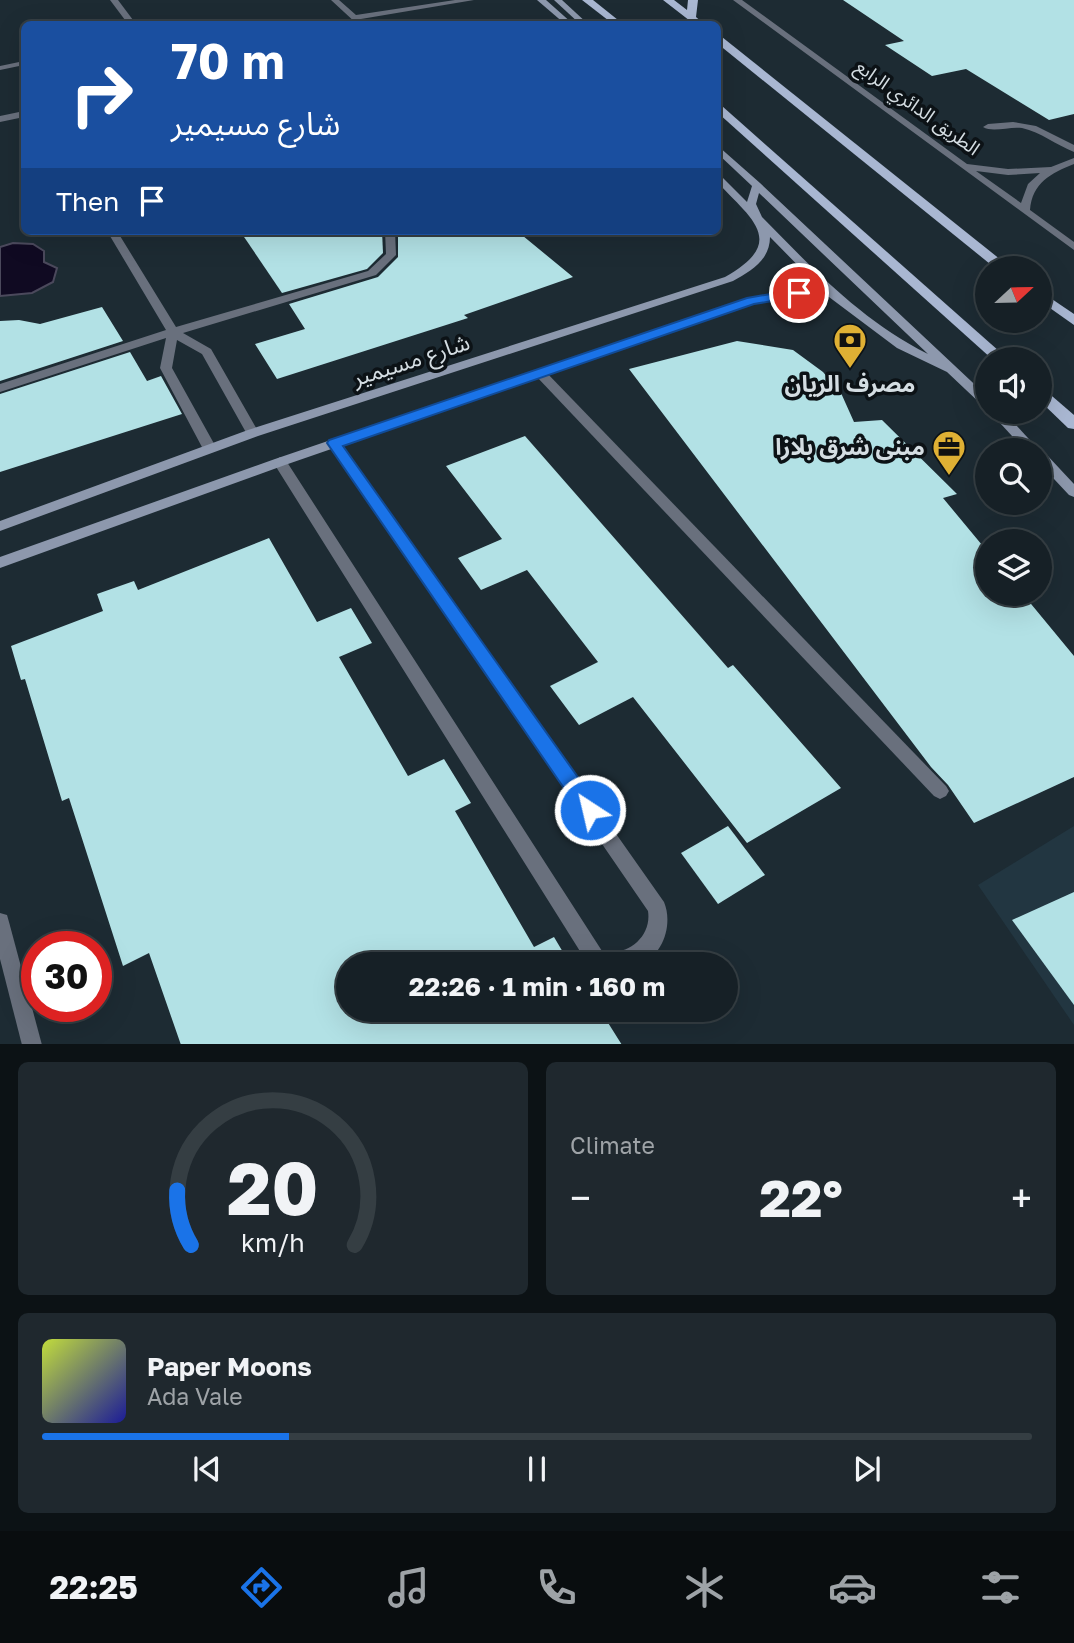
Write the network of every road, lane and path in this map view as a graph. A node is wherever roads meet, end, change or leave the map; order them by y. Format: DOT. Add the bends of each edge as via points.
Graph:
graph roads {
  1 [pos="114,0"];
  2 [pos="335,0"];
  3 [pos="470,0"];
  4 [pos="541,0"];
  5 [pos="558,0"];
  6 [pos="587,0"];
  7 [pos="597,0"];
  8 [pos="668,0"];
  9 [pos="693,0"];
  10 [pos="737,0"];
  11 [pos="354,18"];
  12 [pos="130,21"];
  13 [pos="358,21"];
  14 [pos="562,21"];
  15 [pos="581,21"];
  16 [pos="614,21"];
  17 [pos="621,21"];
  18 [pos="695,21"];
  19 [pos="721,41"];
  20 [pos="21,64"];
  21 [pos="0,68"];
  22 [pos="721,111"];
  23 [pos="21,115"];
  24 [pos="0,119"];
  25 [pos="988,127"];
  26 [pos="1074,149"];
  27 [pos="721,152"];
  28 [pos="1074,161"];
  29 [pos="962,166"];
  30 [pos="1050,170"];
  31 [pos="721,181"];
  32 [pos="757,185"];
  33 [pos="1025,211"];
  34 [pos="758,220"];
  35 [pos="114,235"];
  36 [pos="390,235"];
  37 [pos="1074,247"];
  38 [pos="989,256"];
  39 [pos="832,295"];
  40 [pos="1052,304"];
  41 [pos="1074,321"];
  42 [pos="173,332"];
  43 [pos="987,347"];
  44 [pos="540,373"];
  45 [pos="959,374"];
  46 [pos="0,388"];
  47 [pos="975,390"];
  48 [pos="1052,404"];
  49 [pos="1008,424"];
  50 [pos="1074,424"];
  51 [pos="253,433"];
  52 [pos="1021,438"];
  53 [pos="334,443"];
  54 [pos="210,449"];
  55 [pos="280,462"];
  56 [pos="1052,469"];
  57 [pos="1074,492"];
  58 [pos="0,526"];
  59 [pos="0,564"];
  60 [pos="940,791"];
  61 [pos="0,922"];
  62 [pos="32,1044"];
  1 -- 12 [label="street"];
  2 -- 11 [label="street"];
  3 -- 11 [label="street"];
  4 -- 14 [label="street"];
  5 -- 15 [label="street"];
  6 -- 16 [label="main road"];
  7 -- 17 [label="main road"];
  8 -- 18 [label="main road"];
  9 -- 18 [label="main road"];
  10 -- 29 [label="street, الطريق الدائري الرابع"];
  11 -- 13 [label="street"];
  19 -- 38 [label="main road"];
  20 -- 21 [label="street"];
  22 -- 43 [label="main road"];
  23 -- 24 [label="street"];
  25 -- 26 [label="street" via="1027,125"];
  27 -- 32 [label="street"];
  28 -- 30 [label="street"];
  29 -- 30 [label="street" via="1008,172"];
  29 -- 33 [label="street, الطريق الدائري الرابع"];
  30 -- 33 [label="street" via="1027,192"];
  31 -- 34 [label="street"];
  32 -- 34 [label="street, شارع مسيمير" via="751,204"];
  32 -- 45 [label="street"];
  33 -- 37 [label="street, الطريق الدائري الرابع"];
  34 -- 39 [label="street"];
  34 -- 51 [label="street, شارع مسيمير" via="765,237 760,257 729,279"];
  35 -- 42 [label="street"];
  36 -- 42 [label="street" via="391,255 372,273"];
  39 -- 44 [label="street" via="799,293 752,300"];
  39 -- 45 [label="street" via="901,345"];
  40 -- 41 [label="main road"];
  42 -- 46 [label="street"];
  42 -- 51 [label="street" via="207,352"];
  42 -- 54 [label="street" via="166,368"];
  44 -- 53 [label="street"];
  44 -- 60 [label="street"];
  45 -- 47 [label="street"];
  48 -- 50 [label="main road"];
  49 -- 52 [label="street"];
  51 -- 54 [label="street, شارع مسيمير"];
  53 -- 55 [label="street"];
  53 -- 55 [label="street" via="657,908 661,924 656,939 629,957 612,964 595,958"];
  54 -- 58 [label="street, شارع مسيمير"];
  55 -- 59 [label="street"];
  56 -- 57 [label="street"];
  61 -- 62 [label="street"];
}
